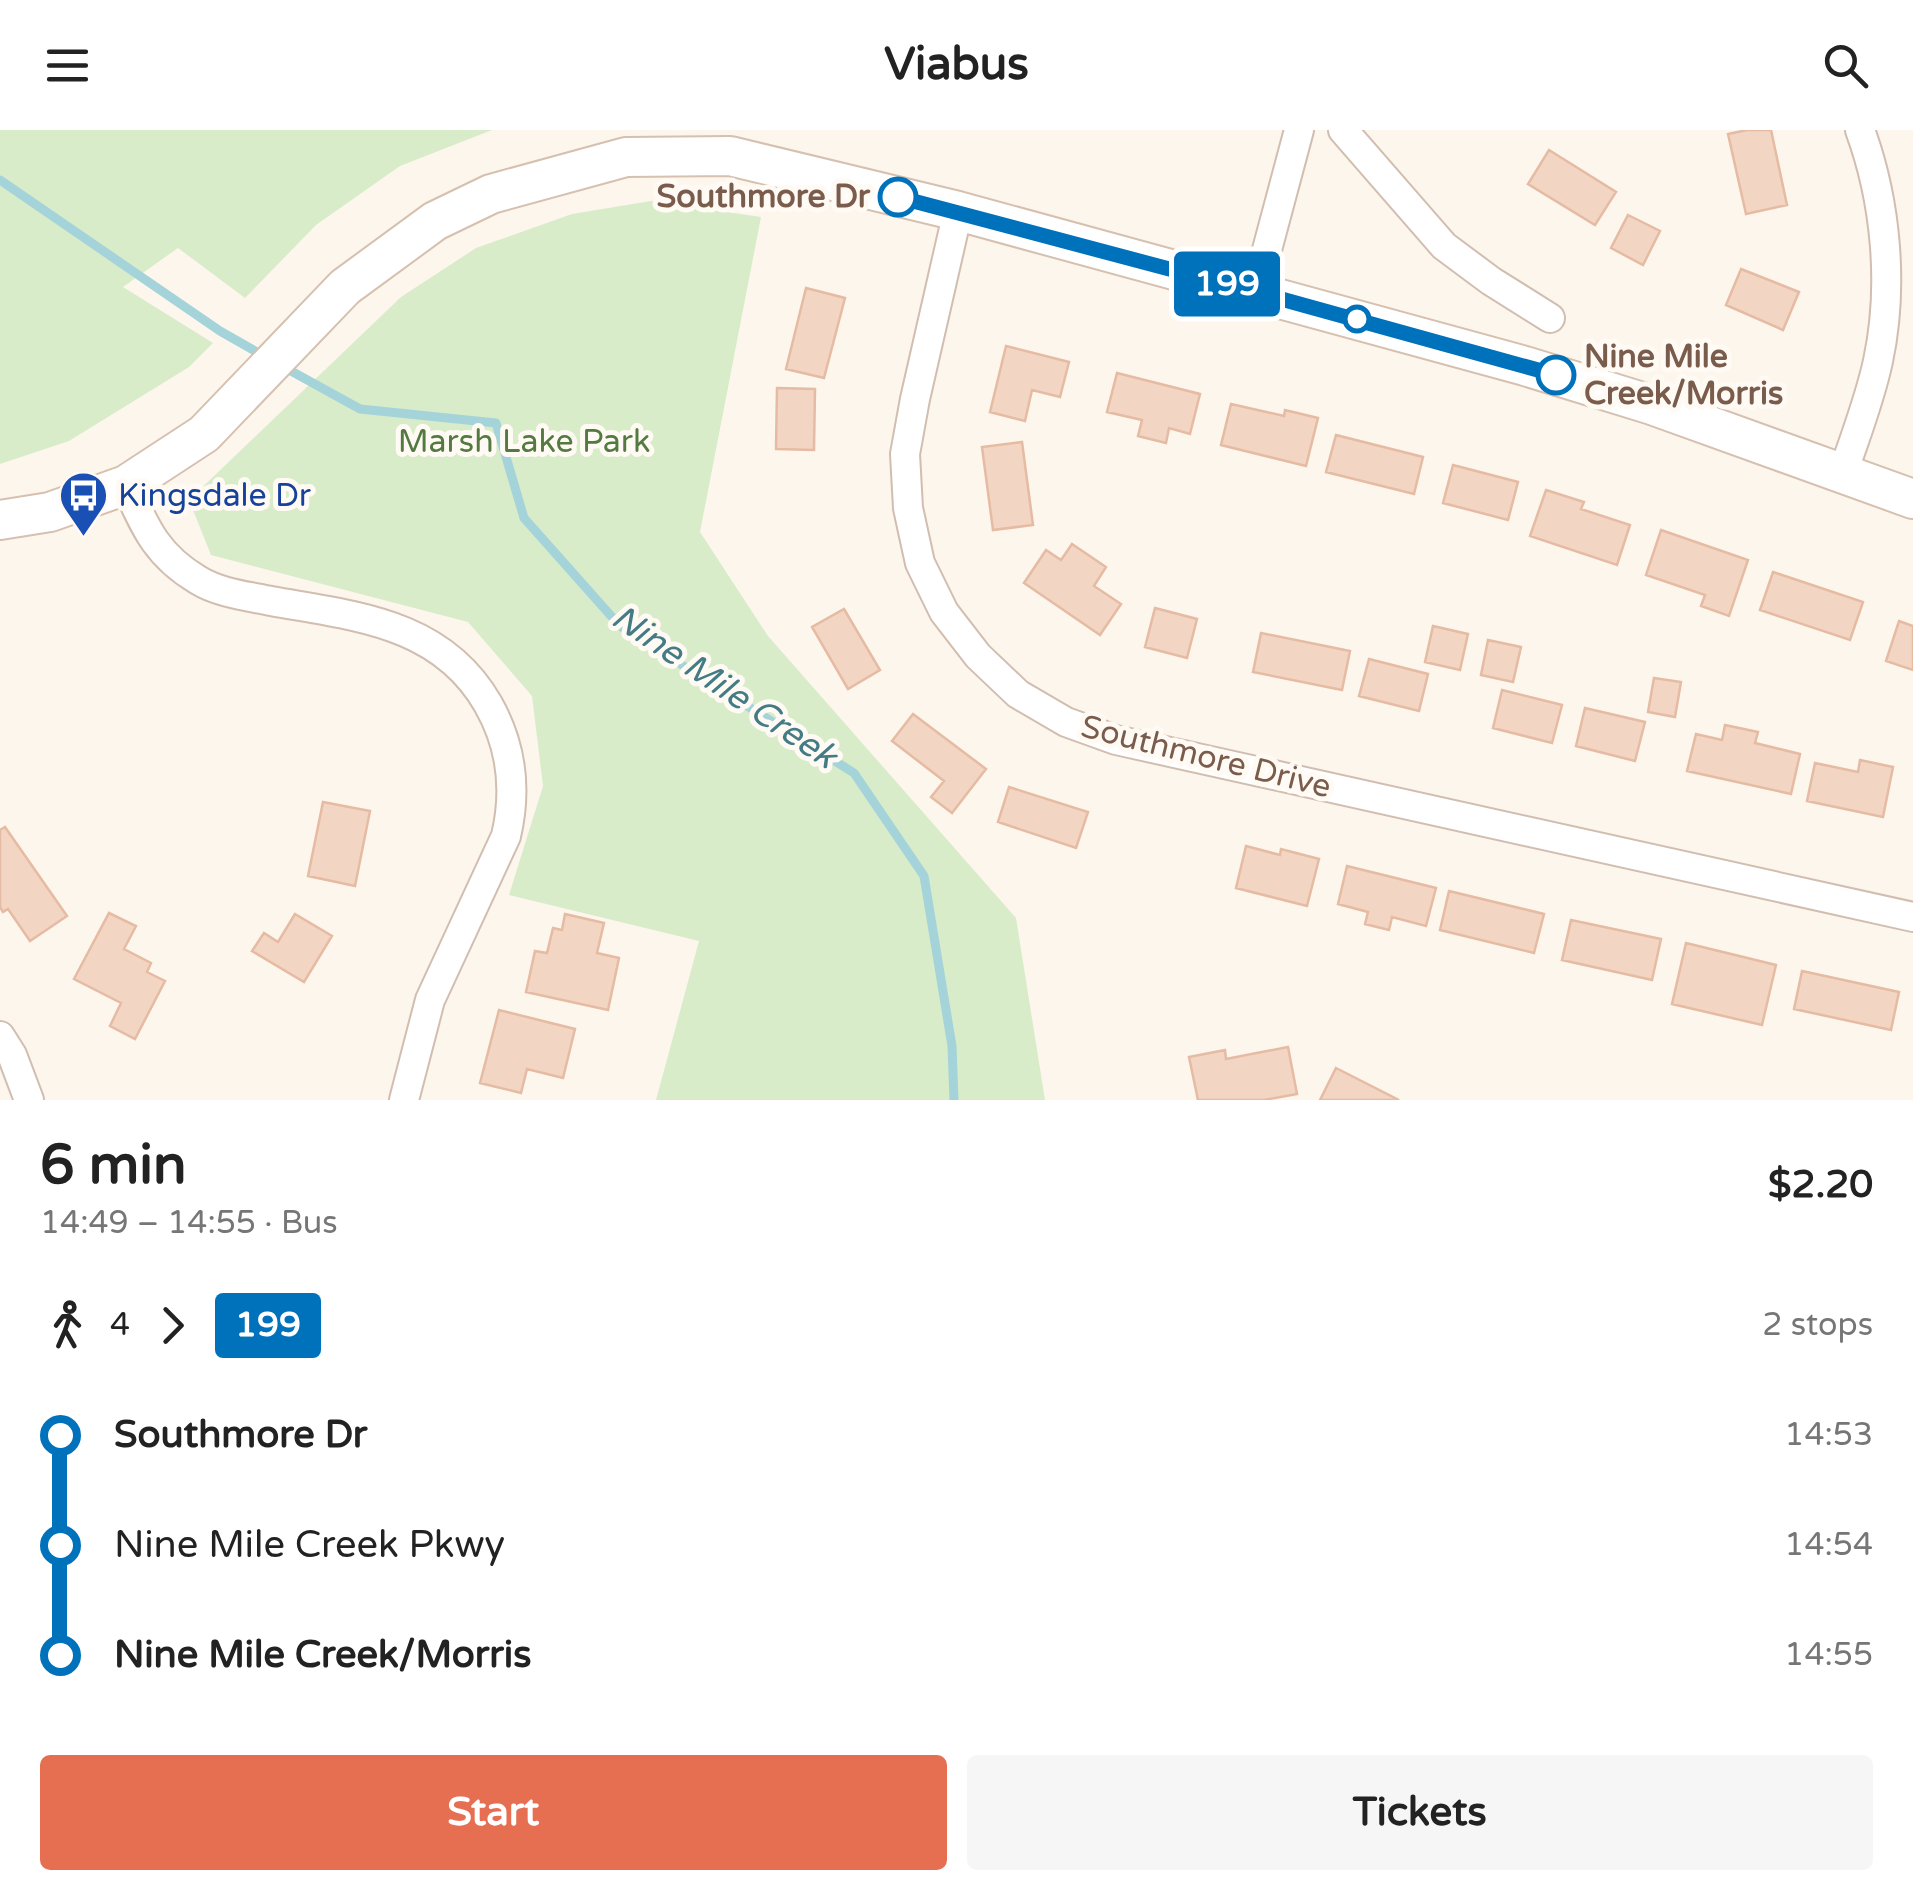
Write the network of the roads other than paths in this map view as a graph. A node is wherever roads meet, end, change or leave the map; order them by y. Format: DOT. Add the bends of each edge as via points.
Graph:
graph roads {
  1 [pos="1299,130"];
  2 [pos="1343,130"];
  3 [pos="1860,130"];
  4 [pos="958,211"];
  5 [pos="1256,292"];
  6 [pos="1550,318"];
  7 [pos="1843,473"];
  8 [pos="126,486"];
  9 [pos="1913,499"];
  10 [pos="0,520"];
  11 [pos="1913,917"];
  12 [pos="0,1036"];
  13 [pos="29,1100"];
  14 [pos="404,1100"];
  1 -- 5 [label="street"];
  2 -- 6 [label="street" via="1444,246"];
  3 -- 7 [label="street" via="1882,226 1886,294 1878,361"];
  4 -- 5 [label="street"];
  4 -- 8 [label="street" via="730,156 626,157 491,194 435,221 345,287 204,434"];
  4 -- 11 [label="street, Southmore Drive" via="904,454 908,508 920,562 944,612 1018,694 1116,740"];
  5 -- 7 [label="street" via="1652,405"];
  7 -- 9 [label="street"];
  8 -- 10 [label="street" via="50,512"];
  8 -- 14 [label="street" via="148,535 200,582 379,621 416,636 452,659 501,728 511,766 506,836 430,1000"];
  12 -- 13 [label="street"];
}
